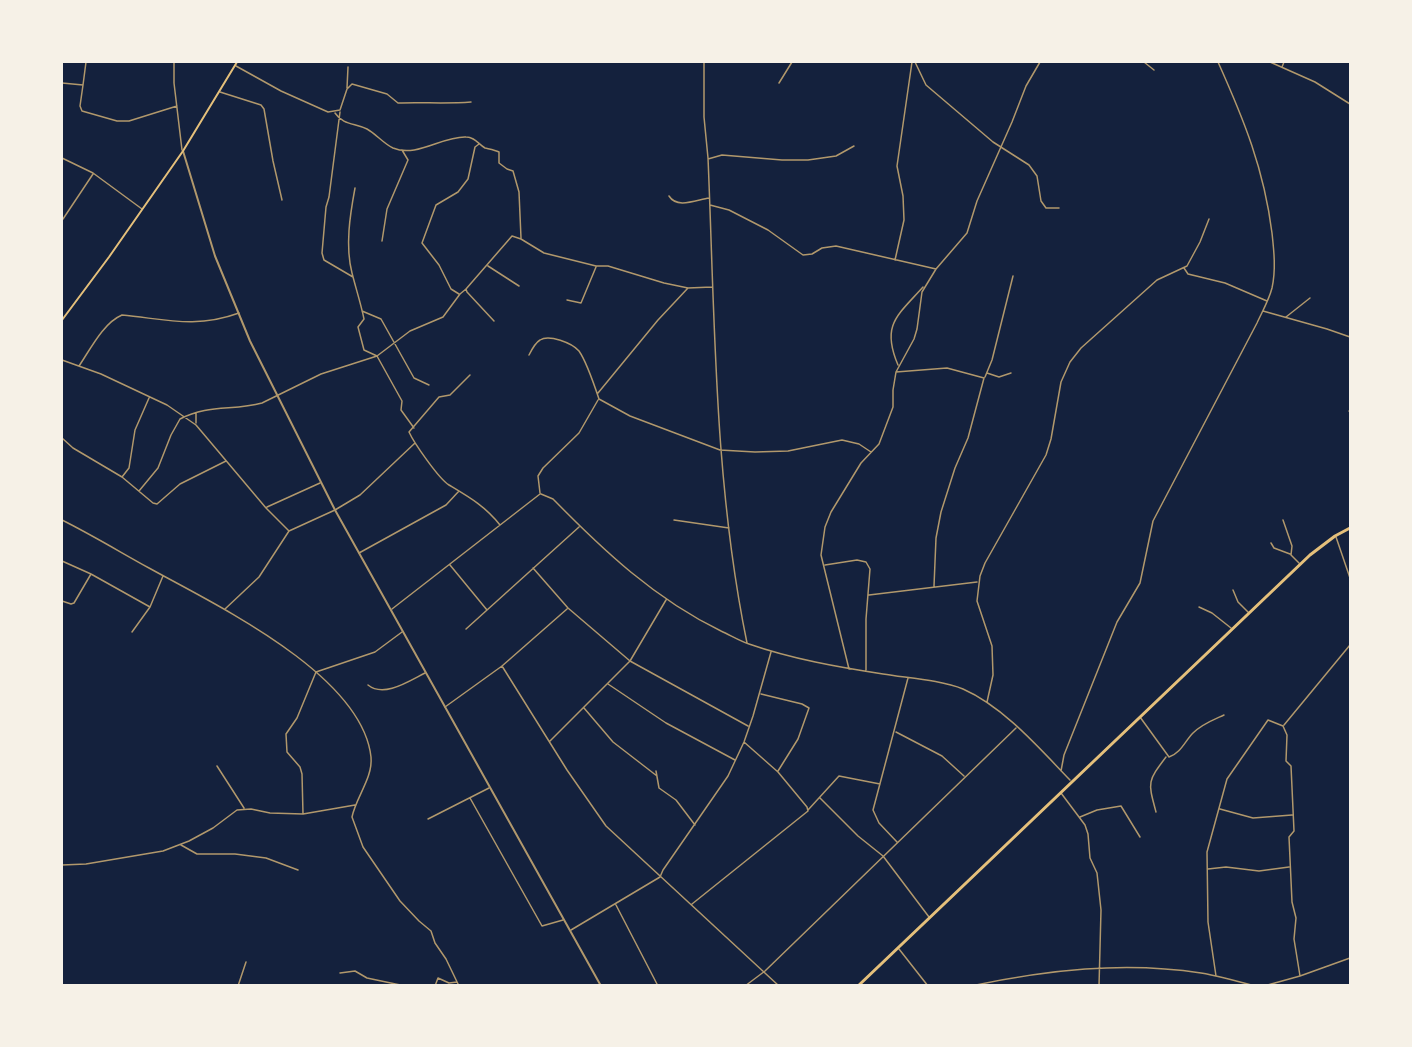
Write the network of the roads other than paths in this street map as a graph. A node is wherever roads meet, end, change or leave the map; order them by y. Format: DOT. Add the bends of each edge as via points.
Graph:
graph roads {
  1 [pos="86,62"];
  2 [pos="174,62"];
  3 [pos="704,62"];
  4 [pos="792,62"];
  5 [pos="913,62"];
  6 [pos="1040,62"];
  7 [pos="1144,62"];
  8 [pos="1218,62"];
  9 [pos="1270,62"];
  10 [pos="1284,62"];
  11 [pos="236,63"];
  12 [pos="348,67"];
  13 [pos="1282,68"];
  14 [pos="1154,70"];
  15 [pos="62,83"];
  16 [pos="779,83"];
  17 [pos="83,85"];
  18 [pos="347,89"];
  19 [pos="219,92"];
  20 [pos="471,102"];
  21 [pos="1350,104"];
  22 [pos="177,106"];
  23 [pos="340,111"];
  24 [pos="335,113"];
  25 [pos="339,119"];
  26 [pos="480,143"];
  27 [pos="854,146"];
  28 [pos="1001,147"];
  29 [pos="401,150"];
  30 [pos="183,151"];
  31 [pos="62,158"];
  32 [pos="708,159"];
  33 [pos="93,173"];
  34 [pos="355,188"];
  35 [pos="669,196"];
  36 [pos="709,198"];
  37 [pos="282,200"];
  38 [pos="710,204"];
  39 [pos="1059,208"];
  40 [pos="142,209"];
  41 [pos="63,219"];
  42 [pos="1209,219"];
  43 [pos="521,239"];
  44 [pos="382,241"];
  45 [pos="895,261"];
  46 [pos="488,265"];
  47 [pos="596,266"];
  48 [pos="1183,268"];
  49 [pos="936,269"];
  50 [pos="1013,276"];
  51 [pos="354,278"];
  52 [pos="519,286"];
  53 [pos="924,286"];
  54 [pos="712,287"];
  55 [pos="688,288"];
  56 [pos="466,289"];
  57 [pos="460,294"];
  58 [pos="1310,298"];
  59 [pos="567,300"];
  60 [pos="1267,301"];
  61 [pos="362,311"];
  62 [pos="1262,311"];
  63 [pos="239,312"];
  64 [pos="1285,317"];
  65 [pos="62,320"];
  66 [pos="494,321"];
  67 [pos="1350,337"];
  68 [pos="393,342"];
  69 [pos="529,355"];
  70 [pos="377,356"];
  71 [pos="62,360"];
  72 [pos="899,366"];
  73 [pos="78,367"];
  74 [pos="896,372"];
  75 [pos="986,373"];
  76 [pos="1011,373"];
  77 [pos="470,375"];
  78 [pos="984,378"];
  79 [pos="429,385"];
  80 [pos="597,394"];
  81 [pos="150,397"];
  82 [pos="278,397"];
  83 [pos="599,399"];
  84 [pos="195,412"];
  85 [pos="184,417"];
  86 [pos="196,425"];
  87 [pos="414,428"];
  88 [pos="62,438"];
  89 [pos="415,442"];
  90 [pos="720,450"];
  91 [pos="871,452"];
  92 [pos="226,460"];
  93 [pos="122,477"];
  94 [pos="321,482"];
  95 [pos="139,491"];
  96 [pos="460,491"];
  97 [pos="541,494"];
  98 [pos="266,508"];
  99 [pos="335,510"];
  100 [pos="62,520"];
  101 [pos="674,520"];
  102 [pos="1283,520"];
  103 [pos="500,525"];
  104 [pos="580,526"];
  105 [pos="729,528"];
  106 [pos="1350,528"];
  107 [pos="290,531"];
  108 [pos="1335,536"];
  109 [pos="1271,543"];
  110 [pos="358,553"];
  111 [pos="1291,555"];
  112 [pos="62,561"];
  113 [pos="450,564"];
  114 [pos="1300,564"];
  115 [pos="825,565"];
  116 [pos="533,568"];
  117 [pos="91,574"];
  118 [pos="163,575"];
  119 [pos="1350,578"];
  120 [pos="979,582"];
  121 [pos="934,586"];
  122 [pos="1233,590"];
  123 [pos="868,596"];
  124 [pos="666,600"];
  125 [pos="62,601"];
  126 [pos="150,607"];
  127 [pos="568,608"];
  128 [pos="1199,608"];
  129 [pos="225,609"];
  130 [pos="390,610"];
  131 [pos="487,610"];
  132 [pos="1249,613"];
  133 [pos="1232,628"];
  134 [pos="465,629"];
  135 [pos="132,632"];
  136 [pos="402,632"];
  137 [pos="747,644"];
  138 [pos="1350,645"];
  139 [pos="771,651"];
  140 [pos="630,661"];
  141 [pos="502,666"];
  142 [pos="849,669"];
  143 [pos="866,671"];
  144 [pos="316,672"];
  145 [pos="425,673"];
  146 [pos="908,678"];
  147 [pos="608,684"];
  148 [pos="368,685"];
  149 [pos="760,694"];
  150 [pos="987,703"];
  151 [pos="444,707"];
  152 [pos="584,708"];
  153 [pos="1224,715"];
  154 [pos="1140,716"];
  155 [pos="1017,726"];
  156 [pos="1282,726"];
  157 [pos="749,727"];
  158 [pos="895,732"];
  159 [pos="550,742"];
  160 [pos="744,742"];
  161 [pos="1167,756"];
  162 [pos="736,760"];
  163 [pos="217,766"];
  164 [pos="656,771"];
  165 [pos="1061,771"];
  166 [pos="778,772"];
  167 [pos="657,776"];
  168 [pos="965,777"];
  169 [pos="1071,781"];
  170 [pos="880,784"];
  171 [pos="489,788"];
  172 [pos="1060,792"];
  173 [pos="470,798"];
  174 [pos="820,798"];
  175 [pos="356,805"];
  176 [pos="245,808"];
  177 [pos="1219,808"];
  178 [pos="808,810"];
  179 [pos="1156,812"];
  180 [pos="303,814"];
  181 [pos="1293,815"];
  182 [pos="1079,818"];
  183 [pos="428,819"];
  184 [pos="695,826"];
  185 [pos="1140,837"];
  186 [pos="898,842"];
  187 [pos="180,844"];
  188 [pos="883,856"];
  189 [pos="62,865"];
  190 [pos="1290,867"];
  191 [pos="1208,869"];
  192 [pos="298,870"];
  193 [pos="660,877"];
  194 [pos="616,905"];
  195 [pos="691,905"];
  196 [pos="930,917"];
  197 [pos="563,920"];
  198 [pos="570,931"];
  199 [pos="898,948"];
  200 [pos="1350,958"];
  201 [pos="246,962"];
  202 [pos="1099,969"];
  203 [pos="765,971"];
  204 [pos="340,973"];
  205 [pos="1216,976"];
  206 [pos="1300,976"];
  207 [pos="458,984"];
  208 [pos="238,986"];
  209 [pos="405,986"];
  210 [pos="435,986"];
  211 [pos="601,986"];
  212 [pos="658,986"];
  213 [pos="745,986"];
  214 [pos="779,986"];
  215 [pos="858,986"];
  216 [pos="928,986"];
  217 [pos="971,986"];
  218 [pos="1099,986"];
  219 [pos="1255,986"];
  220 [pos="1264,986"];
  1 -- 17 [label="street"];
  2 -- 22 [label="street"];
  3 -- 32 [label="street"];
  4 -- 16 [label="street"];
  5 -- 28 [label="street" via="926,85"];
  5 -- 45 [label="street" via="897,166 904,220"];
  6 -- 28 [label="street"];
  7 -- 14 [label="street"];
  8 -- 60 [label="street" via="1259,164 1269,212 1275,258"];
  9 -- 13 [label="street"];
  10 -- 13 [label="street"];
  11 -- 19 [label="main road"];
  11 -- 24 [label="street" via="281,91"];
  12 -- 18 [label="street"];
  13 -- 21 [label="street" via="1315,82"];
  15 -- 17 [label="street"];
  17 -- 22 [label="street" via="82,111 117,121 139,119"];
  18 -- 20 [label="street" via="352,84 370,88 387,94 398,104"];
  18 -- 23 [label="street"];
  19 -- 30 [label="main road"];
  19 -- 37 [label="street" via="264,109"];
  22 -- 30 [label="street"];
  23 -- 24 [label="street"];
  23 -- 25 [label="street"];
  24 -- 25 [label="street"];
  25 -- 29 [label="street" via="366,129"];
  25 -- 51 [label="street" via="322,253 324,260"];
  26 -- 29 [label="street" via="465,137"];
  26 -- 43 [label="street" via="499,152 499,163 513,171 519,192"];
  26 -- 57 [label="street" via="475,147 468,179 458,192 436,205 422,243 451,289"];
  27 -- 32 [label="street" via="836,156 808,159 722,154"];
  28 -- 39 [label="street" via="1029,165 1037,176 1042,205"];
  28 -- 49 [label="street" via="976,201 967,233"];
  29 -- 44 [label="street" via="408,160 387,209"];
  30 -- 40 [label="main road"];
  30 -- 63 [label="street" via="215,256"];
  31 -- 33 [label="street"];
  32 -- 36 [label="street"];
  33 -- 40 [label="street"];
  33 -- 41 [label="street"];
  34 -- 51 [label="street" via="349,237"];
  35 -- 36 [label="street" via="678,204"];
  36 -- 38 [label="street"];
  38 -- 45 [label="street" via="768,230 803,255 836,246"];
  38 -- 54 [label="street"];
  40 -- 65 [label="main road"];
  42 -- 48 [label="street" via="1193,257"];
  43 -- 46 [label="street" via="509,237"];
  43 -- 47 [label="street" via="544,253"];
  45 -- 49 [label="street"];
  46 -- 52 [label="street"];
  46 -- 56 [label="street"];
  47 -- 55 [label="street"];
  47 -- 59 [label="street" via="581,303"];
  48 -- 60 [label="street" via="1188,274 1225,283"];
  48 -- 120 [label="street" via="1157,280 1070,362 1061,382 1046,455 985,563"];
  49 -- 53 [label="street"];
  50 -- 75 [label="street"];
  51 -- 61 [label="street"];
  53 -- 72 [label="street" via="914,339"];
  53 -- 72 [label="street" via="893,322 891,349"];
  54 -- 55 [label="street"];
  54 -- 90 [label="street"];
  55 -- 80 [label="street"];
  56 -- 57 [label="street"];
  56 -- 66 [label="street"];
  57 -- 68 [label="street" via="443,317"];
  58 -- 64 [label="street"];
  60 -- 62 [label="street"];
  61 -- 68 [label="street" via="381,319"];
  61 -- 70 [label="street" via="360,342 364,350"];
  62 -- 64 [label="street"];
  62 -- 165 [label="street" via="1153,521 1140,583 1117,622 1064,754"];
  63 -- 73 [label="street" via="225,318 183,323 122,315 108,325"];
  63 -- 82 [label="street"];
  64 -- 67 [label="street"];
  68 -- 70 [label="street"];
  68 -- 79 [label="street" via="414,378"];
  69 -- 80 [label="street" via="537,341 545,337 566,342 578,351"];
  70 -- 82 [label="street" via="321,374"];
  70 -- 87 [label="street" via="402,401 401,410"];
  71 -- 73 [label="street"];
  72 -- 74 [label="street"];
  73 -- 81 [label="street"];
  74 -- 78 [label="street" via="947,368"];
  74 -- 91 [label="street" via="893,407 879,444"];
  75 -- 76 [label="street" via="999,377"];
  75 -- 78 [label="street"];
  77 -- 87 [label="street" via="450,395 439,397"];
  78 -- 121 [label="street" via="968,438 941,512"];
  80 -- 83 [label="street"];
  81 -- 85 [label="street"];
  81 -- 93 [label="street" via="135,430 129,468"];
  82 -- 84 [label="street" via="253,406"];
  82 -- 94 [label="street"];
  83 -- 90 [label="street" via="630,416"];
  83 -- 97 [label="street" via="573,440 538,476"];
  84 -- 85 [label="street"];
  84 -- 86 [label="street"];
  85 -- 86 [label="street"];
  85 -- 95 [label="street" via="171,435 158,468"];
  86 -- 92 [label="street"];
  87 -- 89 [label="street" via="409,432"];
  88 -- 93 [label="street"];
  89 -- 96 [label="street" via="445,482"];
  89 -- 99 [label="street" via="360,495"];
  90 -- 91 [label="street" via="788,451 842,440"];
  90 -- 105 [label="street"];
  91 -- 115 [label="street" via="831,512 821,549"];
  92 -- 95 [label="street" via="180,484 157,504"];
  92 -- 98 [label="street"];
  93 -- 95 [label="street"];
  94 -- 98 [label="street"];
  94 -- 99 [label="street"];
  96 -- 103 [label="street" via="489,510"];
  96 -- 110 [label="street" via="446,505"];
  97 -- 103 [label="street"];
  97 -- 104 [label="street" via="553,499"];
  98 -- 107 [label="street"];
  99 -- 107 [label="street"];
  99 -- 110 [label="street"];
  100 -- 118 [label="street"];
  101 -- 105 [label="street"];
  102 -- 111 [label="street"];
  103 -- 113 [label="street"];
  104 -- 116 [label="street"];
  104 -- 124 [label="street"];
  105 -- 137 [label="street"];
  106 -- 108 [label="main road"];
  107 -- 129 [label="street" via="259,577"];
  108 -- 114 [label="main road"];
  108 -- 119 [label="street"];
  109 -- 111 [label="street"];
  110 -- 130 [label="street"];
  111 -- 114 [label="street"];
  112 -- 117 [label="street"];
  113 -- 130 [label="street"];
  113 -- 131 [label="street"];
  114 -- 132 [label="main road"];
  115 -- 123 [label="street" via="866,562 870,569"];
  115 -- 142 [label="street"];
  116 -- 127 [label="street"];
  116 -- 131 [label="street"];
  117 -- 125 [label="street" via="74,603"];
  117 -- 126 [label="street"];
  118 -- 126 [label="street"];
  118 -- 129 [label="street"];
  120 -- 121 [label="street"];
  120 -- 150 [label="street" via="978,606 992,646 993,675"];
  121 -- 123 [label="street"];
  122 -- 132 [label="street"];
  123 -- 143 [label="street"];
  124 -- 137 [label="street"];
  124 -- 140 [label="street"];
  126 -- 135 [label="street"];
  127 -- 140 [label="street"];
  127 -- 141 [label="street"];
  128 -- 133 [label="street"];
  129 -- 144 [label="street" via="267,634"];
  130 -- 136 [label="street"];
  131 -- 134 [label="street"];
  132 -- 133 [label="main road"];
  133 -- 154 [label="main road"];
  136 -- 144 [label="street" via="375,652"];
  136 -- 145 [label="street"];
  137 -- 139 [label="street"];
  138 -- 156 [label="street"];
  139 -- 142 [label="street"];
  139 -- 149 [label="street"];
  140 -- 147 [label="street"];
  140 -- 157 [label="street"];
  141 -- 151 [label="street"];
  141 -- 159 [label="street"];
  142 -- 143 [label="street"];
  143 -- 146 [label="street"];
  144 -- 175 [label="street" via="344,699 369,748 371,762"];
  144 -- 180 [label="street" via="286,734 287,752 302,774"];
  145 -- 148 [label="street" via="389,689 378,690"];
  145 -- 151 [label="street"];
  146 -- 150 [label="street" via="961,688"];
  146 -- 158 [label="street"];
  147 -- 152 [label="street"];
  147 -- 162 [label="street" via="666,723"];
  149 -- 157 [label="street"];
  149 -- 166 [label="street" via="809,708 798,739"];
  150 -- 155 [label="street"];
  151 -- 171 [label="street"];
  152 -- 159 [label="street"];
  152 -- 167 [label="street" via="613,742"];
  153 -- 161 [label="street" via="1205,724 1174,755"];
  154 -- 161 [label="street"];
  154 -- 169 [label="main road"];
  155 -- 165 [label="street"];
  155 -- 168 [label="street"];
  156 -- 177 [label="street" via="1268,720 1227,779"];
  156 -- 181 [label="street" via="1287,735 1286,761 1292,766"];
  157 -- 160 [label="street"];
  158 -- 168 [label="street" via="942,756"];
  158 -- 170 [label="street"];
  159 -- 193 [label="street" via="606,826"];
  160 -- 162 [label="street"];
  160 -- 166 [label="street"];
  161 -- 179 [label="street" via="1149,784"];
  162 -- 184 [label="street"];
  163 -- 176 [label="street"];
  164 -- 167 [label="street"];
  165 -- 169 [label="street"];
  166 -- 178 [label="street"];
  167 -- 184 [label="street" via="659,788 676,800"];
  168 -- 186 [label="street"];
  169 -- 172 [label="main road"];
  170 -- 174 [label="street" via="839,776"];
  170 -- 186 [label="street" via="873,814"];
  171 -- 173 [label="street"];
  171 -- 197 [label="street"];
  172 -- 182 [label="street"];
  172 -- 196 [label="main road"];
  173 -- 183 [label="street"];
  173 -- 197 [label="street" via="542,926"];
  174 -- 178 [label="street"];
  174 -- 188 [label="street"];
  175 -- 180 [label="street"];
  175 -- 207 [label="street" via="352,817 363,847 400,901 431,931"];
  176 -- 180 [label="street"];
  176 -- 187 [label="street"];
  177 -- 181 [label="street" via="1253,818"];
  177 -- 191 [label="street" via="1207,852"];
  178 -- 195 [label="street"];
  181 -- 190 [label="street"];
  182 -- 185 [label="street" via="1121,806"];
  182 -- 202 [label="street" via="1088,834 1090,858 1097,873 1101,910"];
  184 -- 193 [label="street"];
  186 -- 188 [label="street"];
  187 -- 189 [label="street" via="163,851"];
  187 -- 192 [label="street" via="197,854 266,858"];
  188 -- 196 [label="street"];
  188 -- 203 [label="street"];
  190 -- 191 [label="street" via="1259,871"];
  190 -- 206 [label="street"];
  191 -- 205 [label="street" via="1208,922"];
  193 -- 194 [label="street"];
  193 -- 195 [label="street"];
  194 -- 198 [label="street"];
  194 -- 212 [label="street"];
  195 -- 203 [label="street"];
  196 -- 199 [label="main road"];
  197 -- 198 [label="street"];
  198 -- 211 [label="street"];
  199 -- 215 [label="main road"];
  199 -- 216 [label="street"];
  200 -- 206 [label="street"];
  201 -- 208 [label="street"];
  202 -- 205 [label="street" via="1154,968"];
  202 -- 217 [label="street" via="1075,968"];
  202 -- 218 [label="street"];
  203 -- 213 [label="street"];
  203 -- 214 [label="street"];
  204 -- 209 [label="street" via="355,971 367,978"];
  205 -- 219 [label="street"];
  206 -- 220 [label="street"];
  207 -- 210 [label="street" via="438,978"];
}
